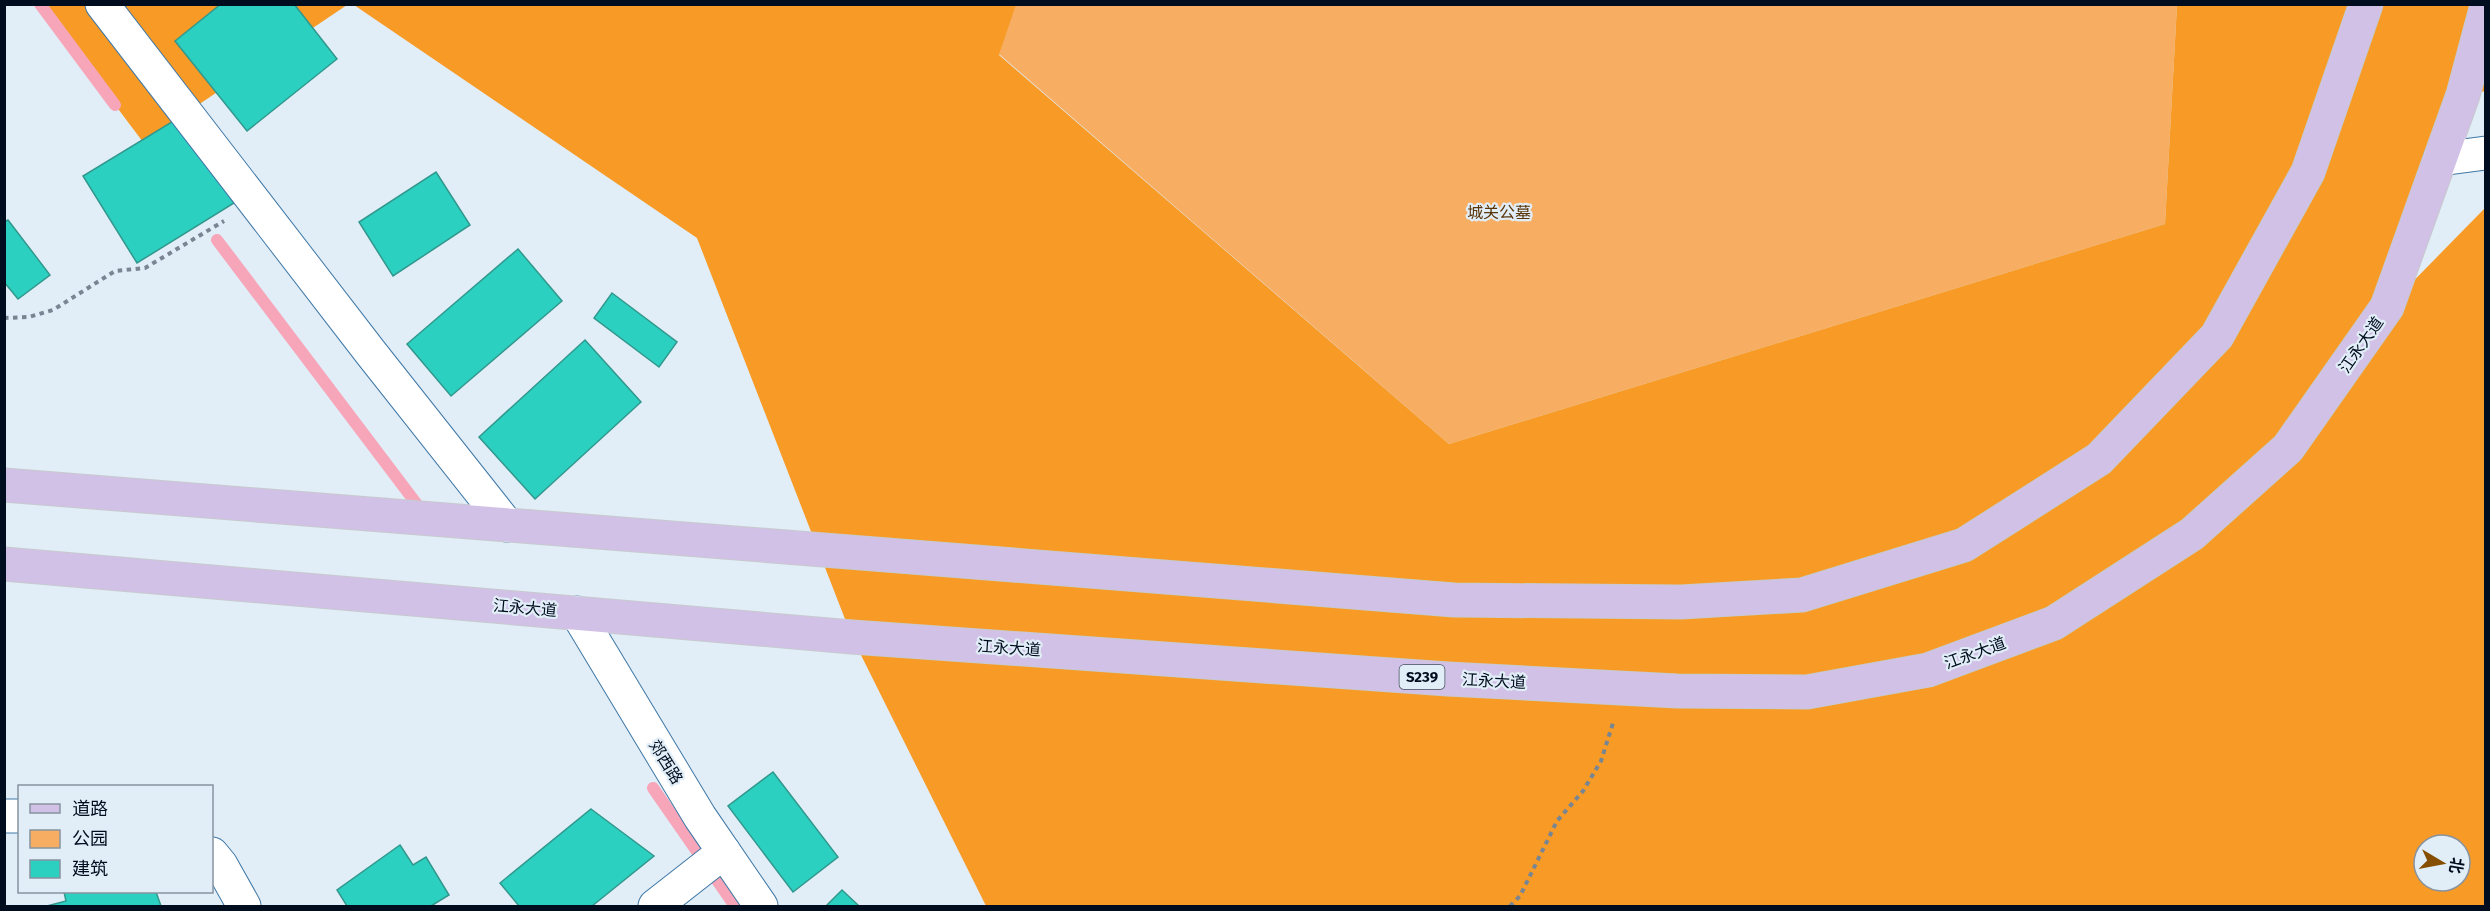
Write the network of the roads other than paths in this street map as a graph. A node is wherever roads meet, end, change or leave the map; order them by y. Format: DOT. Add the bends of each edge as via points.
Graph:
graph roads {
  1 [pos="102,4"];
  2 [pos="2366,4"];
  3 [pos="2486,9"];
  4 [pos="2486,153"];
  5 [pos="2440,159"];
  6 [pos="4,485"];
  7 [pos="507,525"];
  8 [pos="4,564"];
  9 [pos="577,613"];
  10 [pos="213,855"];
  11 [pos="712,861"];
  12 [pos="244,906"];
  13 [pos="656,906"];
  14 [pos="761,906"];
  1 -- 7 [label="street"];
  2 -- 7 [label="main road" via="2308,172 2209,345 2099,459 1964,545 1802,595 1681,602 1454,600"];
  3 -- 5 [label="main road, 江永大道 / S239" via="2463,95"];
  4 -- 5 [label="street"];
  5 -- 9 [label="main road, 江永大道 / S239" via="2387,307 2288,448 2182,541 2054,623 1928,670 1807,692 1677,691 852,637"];
  6 -- 7 [label="main road"];
  8 -- 9 [label="main road, 江永大道 / S239"];
  9 -- 11 [label="street, 郊西路" via="700,817"];
  10 -- 12 [label="street"];
  11 -- 13 [label="street"];
  11 -- 14 [label="street, 郊西路"];
}
